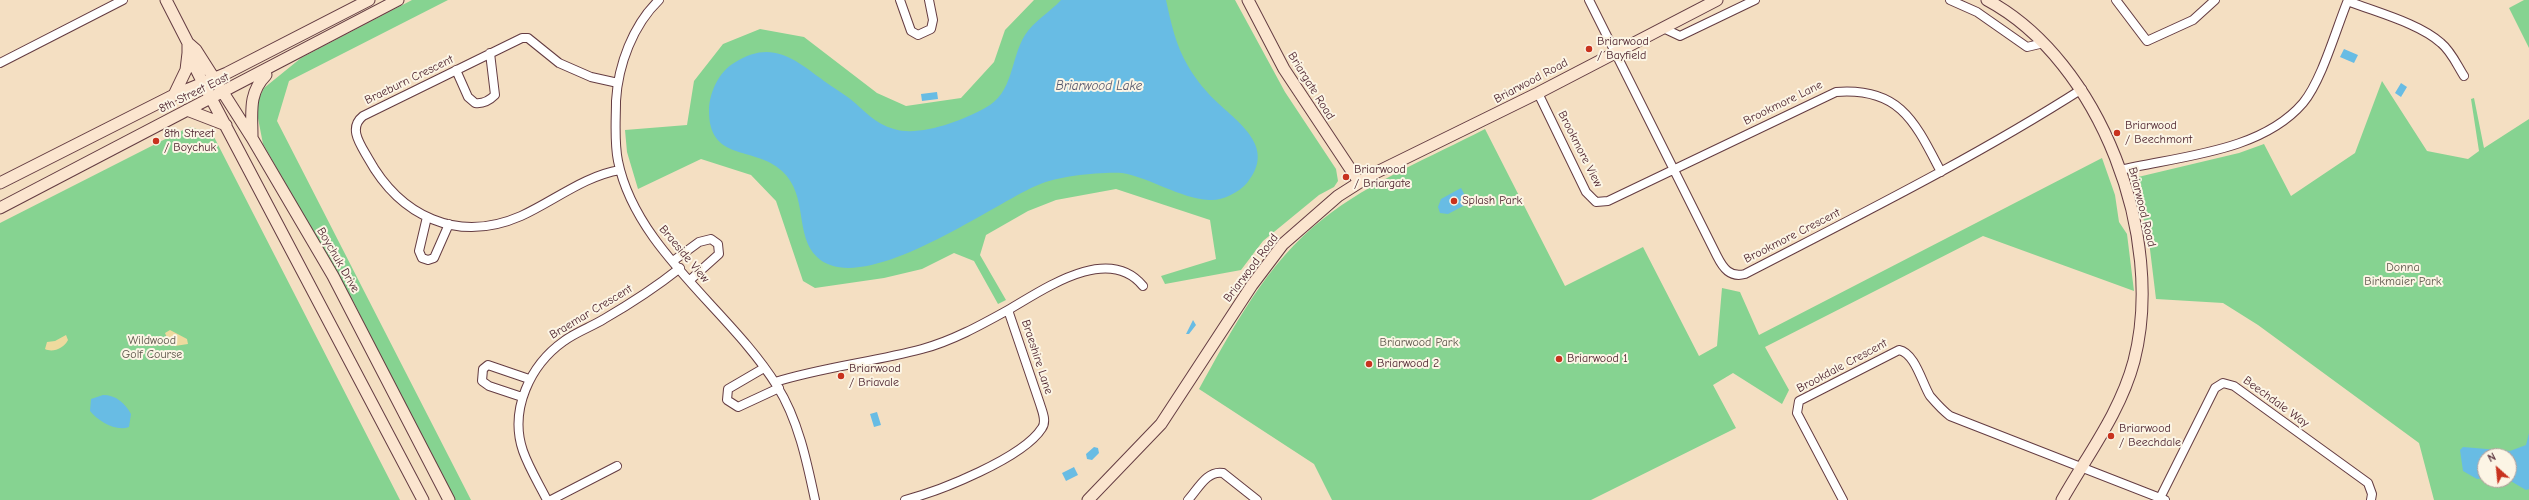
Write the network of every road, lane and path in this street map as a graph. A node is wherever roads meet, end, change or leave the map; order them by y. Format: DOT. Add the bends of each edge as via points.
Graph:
graph roads {
  1 [pos="122,0"];
  2 [pos="166,0"];
  3 [pos="369,0"];
  4 [pos="398,0"];
  5 [pos="900,0"];
  6 [pos="929,0"];
  7 [pos="1248,0"];
  8 [pos="1589,0"];
  9 [pos="1717,0"];
  10 [pos="1755,0"];
  11 [pos="1950,0"];
  12 [pos="1987,0"];
  13 [pos="2116,0"];
  14 [pos="2215,0"];
  15 [pos="2348,0"];
  16 [pos="655,2"];
  17 [pos="1663,28"];
  18 [pos="2044,43"];
  19 [pos="188,48"];
  20 [pos="1615,51"];
  21 [pos="490,53"];
  22 [pos="0,63"];
  23 [pos="273,67"];
  24 [pos="456,70"];
  25 [pos="2464,76"];
  26 [pos="215,79"];
  27 [pos="203,83"];
  28 [pos="618,83"];
  29 [pos="2082,89"];
  30 [pos="223,93"];
  31 [pos="1538,93"];
  32 [pos="174,95"];
  33 [pos="212,98"];
  34 [pos="187,110"];
  35 [pos="226,125"];
  36 [pos="252,138"];
  37 [pos="620,170"];
  38 [pos="1676,170"];
  39 [pos="2120,170"];
  40 [pos="1941,172"];
  41 [pos="1359,182"];
  42 [pos="0,183"];
  43 [pos="0,208"];
  44 [pos="427,217"];
  45 [pos="449,224"];
  46 [pos="673,261"];
  47 [pos="680,268"];
  48 [pos="690,280"];
  49 [pos="1143,286"];
  50 [pos="1008,310"];
  51 [pos="764,368"];
  52 [pos="529,379"];
  53 [pos="777,385"];
  54 [pos="522,397"];
  55 [pos="617,466"];
  56 [pos="2082,468"];
  57 [pos="2162,499"];
  58 [pos="423,500"];
  59 [pos="449,500"];
  60 [pos="547,500"];
  61 [pos="551,500"];
  62 [pos="815,500"];
  63 [pos="905,500"];
  64 [pos="1088,500"];
  65 [pos="1188,500"];
  66 [pos="1257,500"];
  67 [pos="1843,500"];
  68 [pos="2062,500"];
  69 [pos="2371,500"];
  1 -- 22 [label="street"];
  2 -- 19 [label="main road, Boychuk Drive"];
  3 -- 26 [label="main road, 8th Street East"];
  4 -- 23 [label="main road, 8th Street East"];
  5 -- 6 [label="street" via="911,31 918,35 931,29 933,20"];
  7 -- 41 [label="main road, Briargate Road" via="1284,69"];
  8 -- 20 [label="street, Brookmore Crescent"];
  9 -- 17 [label="main road, Briarwood Road"];
  10 -- 17 [label="street" via="1680,36"];
  11 -- 18 [label="street" via="1977,12 2027,47"];
  12 -- 18 [label="main road, Briarwood Road" via="2014,17"];
  13 -- 14 [label="street" via="2147,41 2194,20"];
  15 -- 25 [label="street" via="2433,37 2442,43"];
  15 -- 39 [label="street" via="2316,79 2303,102 2281,122 2264,134 2237,144"];
  16 -- 28 [label="street, Braeside View" via="636,30"];
  17 -- 20 [label="main road, Briarwood Road"];
  18 -- 29 [label="main road, Briarwood Road"];
  19 -- 26 [label="main road, Boychuk Drive" via="196,50"];
  19 -- 27 [label="main road, Boychuk Drive"];
  19 -- 32 [label="main road" via="186,70"];
  20 -- 31 [label="main road, Briarwood Road"];
  20 -- 38 [label="street, Brookmore Crescent"];
  21 -- 24 [label="street, Braeburn Crescent"];
  21 -- 24 [label="street" via="495,95 482,104 475,103 468,97"];
  21 -- 28 [label="street, Braeburn Crescent" via="510,42 528,38 551,59 591,76"];
  23 -- 30 [label="main road, 8th Street East"];
  23 -- 36 [label="main road" via="256,85 252,102"];
  24 -- 44 [label="street, Braeburn Crescent" via="363,116 357,120 355,127 356,136 373,167 392,193 403,203"];
  26 -- 27 [label="main road, 8th Street East"];
  26 -- 30 [label="main road, Boychuk Drive"];
  27 -- 32 [label="main road, 8th Street East"];
  27 -- 33 [label="main road, Boychuk Drive"];
  28 -- 37 [label="street, Braeside View" via="616,129"];
  29 -- 39 [label="main road, Briarwood Road"];
  29 -- 40 [label="street, Brookmore Crescent" via="2019,129"];
  30 -- 33 [label="main road, 8th Street East"];
  30 -- 36 [label="main road, Boychuk Drive"];
  31 -- 38 [label="street, Brookmore View" via="1586,192 1596,202 1608,201"];
  31 -- 41 [label="main road, Briarwood Road"];
  32 -- 42 [label="main road, 8th Street East"];
  33 -- 34 [label="main road, 8th Street East"];
  33 -- 35 [label="main road, Boychuk Drive"];
  34 -- 35 [label="main road"];
  34 -- 43 [label="main road, 8th Street East"];
  35 -- 58 [label="main road, Boychuk Drive"];
  36 -- 59 [label="main road, Boychuk Drive" via="356,318"];
  37 -- 45 [label="street, Braeburn Crescent" via="597,176 520,216 490,225"];
  37 -- 46 [label="street, Braeside View" via="638,214 652,237"];
  38 -- 40 [label="street, Brookmore Lane" via="1808,103 1836,92 1858,90 1885,99 1903,110 1914,122"];
  38 -- 40 [label="street, Brookmore Crescent" via="1722,265 1727,271 1739,276"];
  39 -- 56 [label="main road, Briarwood Road" via="2140,242 2143,281 2139,332 2134,361 2122,394 2105,432"];
  41 -- 64 [label="main road, Briarwood Road" via="1313,216 1283,244 1252,285 1161,424"];
  44 -- 45 [label="street, Braeburn Crescent"];
  44 -- 45 [label="street" via="418,251 422,258 428,260 434,258"];
  46 -- 47 [label="street, Braeside View"];
  46 -- 48 [label="street" via="699,242 710,239 718,244 719,254"];
  47 -- 48 [label="street, Braeside View"];
  47 -- 52 [label="street, Braemar Crescent" via="659,285 610,316 564,340 550,352"];
  48 -- 51 [label="street, Braeside View"];
  49 -- 50 [label="street" via="1136,277 1105,268 1074,274"];
  50 -- 53 [label="street, Braeshire Lane" via="944,342 923,349 804,373"];
  50 -- 63 [label="street, Braeshire Lane" via="1040,404 1043,427 1013,452 988,467 955,484"];
  51 -- 53 [label="street, Braeside View"];
  51 -- 53 [label="street, Braeshire Lane" via="728,389 727,400 738,406"];
  52 -- 54 [label="street, Braemar Crescent"];
  52 -- 54 [label="street" via="496,366 488,365 483,369 482,381 489,386"];
  53 -- 62 [label="street, Braeside View" via="806,458"];
  54 -- 60 [label="street, Braemar Crescent" via="520,422 523,450"];
  55 -- 61 [label="street"];
  56 -- 57 [label="street"];
  56 -- 67 [label="street, Brookdale Crescent" via="1950,416 1933,400 1910,359 1904,351 1899,350 1798,402 1797,413"];
  56 -- 68 [label="main road, Briarwood Road"];
  57 -- 69 [label="street, Beechdale Way" via="2215,388 2223,383 2234,386 2368,483 2372,494"];
  65 -- 66 [label="street" via="1208,476 1223,472"];
}
